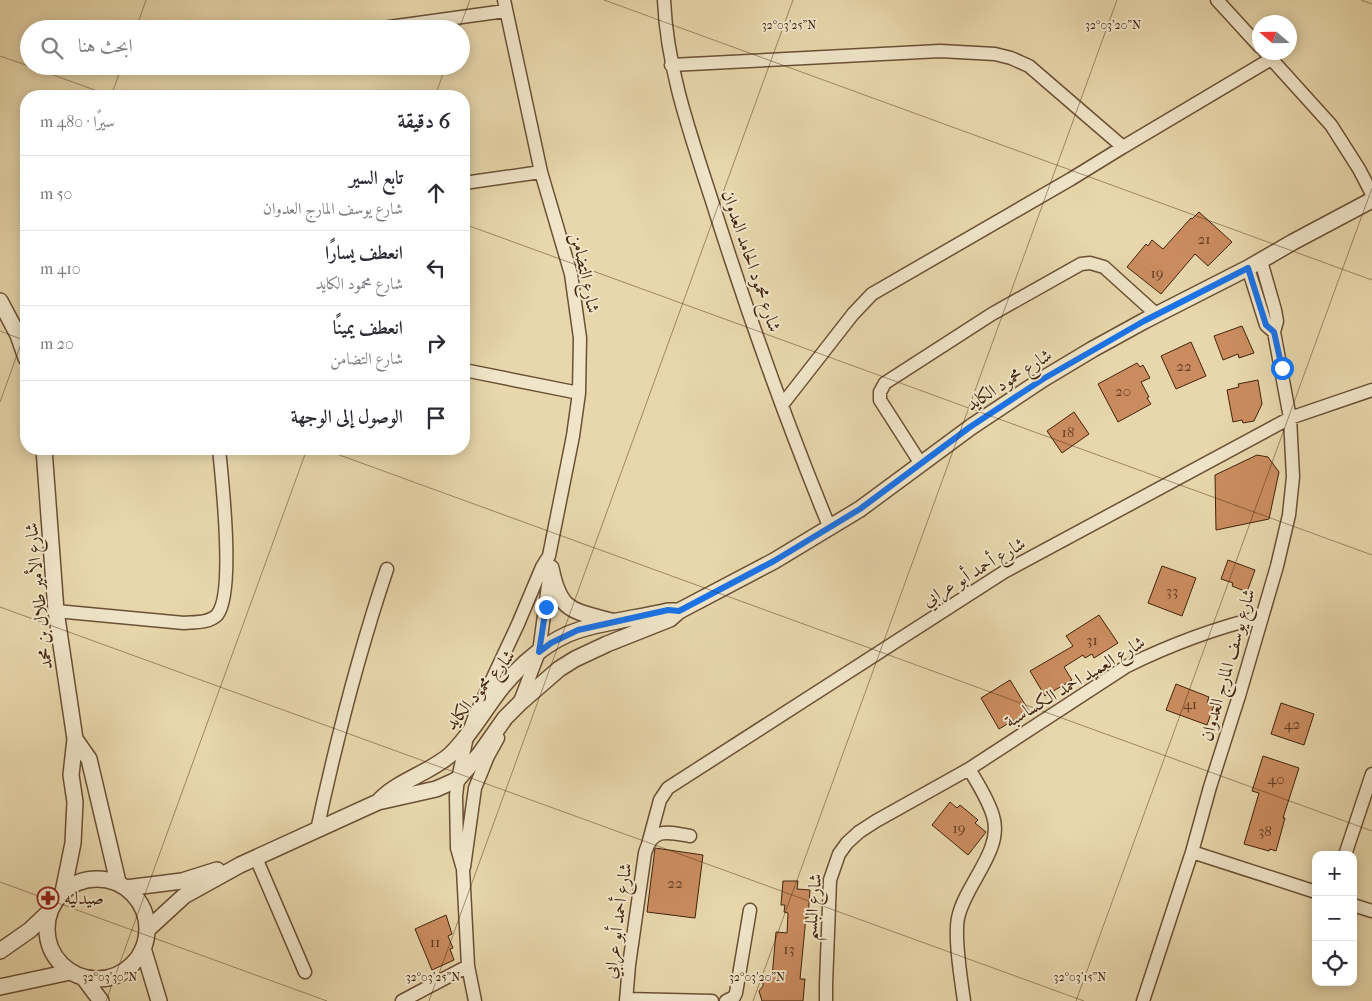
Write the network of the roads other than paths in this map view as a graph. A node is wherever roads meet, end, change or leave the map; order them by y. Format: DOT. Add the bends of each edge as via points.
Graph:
graph roads {
  1 [pos="664,0"];
  2 [pos="1217,0"];
  3 [pos="505,6"];
  4 [pos="426,20"];
  5 [pos="1252,37"];
  6 [pos="1262,60"];
  7 [pos="1272,60"];
  8 [pos="671,64"];
  9 [pos="1123,146"];
  10 [pos="541,172"];
  11 [pos="470,182"];
  12 [pos="1372,194"];
  13 [pos="1372,200"];
  14 [pos="1255,265"];
  15 [pos="0,301"];
  16 [pos="1156,314"];
  17 [pos="20,341"];
  18 [pos="470,371"];
  19 [pos="1372,390"];
  20 [pos="579,393"];
  21 [pos="782,406"];
  22 [pos="1290,418"];
  23 [pos="44,455"];
  24 [pos="220,455"];
  25 [pos="921,464"];
  26 [pos="829,526"];
  27 [pos="550,562"];
  28 [pos="386,569"];
  29 [pos="56,611"];
  30 [pos="679,611"];
  31 [pos="1261,617"];
  32 [pos="615,622"];
  33 [pos="539,652"];
  34 [pos="521,702"];
  35 [pos="467,737"];
  36 [pos="75,739"];
  37 [pos="969,769"];
  38 [pos="1372,774"];
  39 [pos="458,779"];
  40 [pos="378,802"];
  41 [pos="317,830"];
  42 [pos="690,836"];
  43 [pos="646,848"];
  44 [pos="1346,851"];
  45 [pos="1192,852"];
  46 [pos="256,858"];
  47 [pos="240,865"];
  48 [pos="463,869"];
  49 [pos="122,885"];
  50 [pos="1312,891"];
  51 [pos="63,892"];
  52 [pos="1357,906"];
  53 [pos="750,910"];
  54 [pos="50,911"];
  55 [pos="1372,911"];
  56 [pos="147,930"];
  57 [pos="143,948"];
  58 [pos="0,951"];
  59 [pos="468,966"];
  60 [pos="305,972"];
  61 [pos="76,974"];
  62 [pos="0,987"];
  63 [pos="626,1000"];
  64 [pos="101,1001"];
  65 [pos="158,1001"];
  66 [pos="402,1001"];
  67 [pos="475,1001"];
  68 [pos="712,1001"];
  69 [pos="726,1001"];
  70 [pos="826,1001"];
  71 [pos="964,1001"];
  72 [pos="1143,1001"];
  1 -- 8 [label="street, شارع محمود الحامد العدوان"];
  2 -- 5 [label="street"];
  3 -- 4 [label="street"];
  3 -- 10 [label="street, شارع التضامن"];
  6 -- 9 [label="street"];
  7 -- 12 [label="street" via="1331,126"];
  8 -- 9 [label="street" via="908,52 995,54 1029,66"];
  8 -- 21 [label="street, شارع محمود الحامد العدوان" via="689,134"];
  9 -- 21 [label="street" via="872,294 852,314"];
  10 -- 11 [label="street"];
  10 -- 20 [label="street, شارع التضامن" via="571,274 580,338"];
  13 -- 14 [label="street, شارع محمود الكايد"];
  14 -- 16 [label="street, شارع محمود الكايد"];
  14 -- 22 [label="street, شارع يوسف المارج العدوان" via="1266,325 1274,332"];
  15 -- 17 [label="street"];
  16 -- 25 [label="street, شارع محمود الكايد" via="1043,379"];
  16 -- 25 [label="street" via="1104,267 1090,263 1081,264 992,314 881,387 880,400"];
  18 -- 20 [label="street"];
  19 -- 22 [label="street, شارع أحمد أبو عرابي"];
  20 -- 27 [label="street, شارع التضامن"];
  21 -- 26 [label="street, شارع محمود الحامد العدوان"];
  22 -- 31 [label="street, شارع يوسف المارج العدوان" via="1293,477 1289,515"];
  22 -- 43 [label="street, شارع أحمد أبو عرابي" via="1004,572 668,788 660,800"];
  23 -- 29 [label="street, شارع الأمير طلال بن محمد"];
  24 -- 29 [label="street" via="226,518 225,590 221,609 215,617 205,622 184,623"];
  25 -- 26 [label="street, شارع محمود الكايد" via="876,498"];
  26 -- 30 [label="street, شارع محمود الكايد" via="774,561"];
  27 -- 32 [label="street" via="555,588 568,606"];
  27 -- 33 [label="street, شارع التضامن"];
  27 -- 35 [label="street, شارع التضامن" via="542,567"];
  28 -- 41 [label="street" via="345,708"];
  29 -- 36 [label="street, شارع الأمير طلال بن محمد"];
  30 -- 32 [label="street, شارع محمود الكايد" via="668,610"];
  30 -- 34 [label="street, شارع محمود الكايد" via="670,619 575,659"];
  31 -- 37 [label="street, شارع العميد احمد الكساسبة" via="1201,635 1127,666"];
  31 -- 45 [label="street, شارع يوسف المارج العدوان"];
  32 -- 33 [label="street, شارع محمود الكايد" via="578,630"];
  33 -- 34 [label="street, شارع التضامن"];
  33 -- 35 [label="street, شارع محمود الكايد" via="504,686"];
  34 -- 39 [label="street, شارع محمود الكايد"];
  34 -- 48 [label="street, شارع التضامن" via="501,733 478,780"];
  35 -- 39 [label="street, شارع التضامن"];
  35 -- 40 [label="street, شارع محمود الكايد" via="440,763 386,794"];
  36 -- 49 [label="street, شارع الأمير طلال بن محمد" via="89,759"];
  36 -- 51 [label="street, شارع الأمير طلال بن محمد" via="71,775 74,822"];
  37 -- 70 [label="street, شارع البلسم" via="859,832 839,854 830,880"];
  37 -- 71 [label="street" via="989,803 996,830 994,843 958,918"];
  38 -- 44 [label="street"];
  39 -- 40 [label="street, شارع محمود الكايد" via="436,789"];
  39 -- 48 [label="street, شارع التضامن" via="457,848"];
  40 -- 41 [label="street, شارع محمود الكايد"];
  41 -- 46 [label="street, شارع محمود الكايد"];
  42 -- 43 [label="street, شارع أحمد أبو عرابي" via="668,832 657,835"];
  43 -- 63 [label="street, شارع أحمد أبو عرابي"];
  45 -- 50 [label="street"];
  45 -- 72 [label="street, شارع يوسف المارج العدوان"];
  46 -- 47 [label="street, شارع محمود الكايد"];
  46 -- 60 [label="street"];
  47 -- 49 [label="street, شارع محمود الكايد" via="182,881"];
  47 -- 56 [label="street, شارع محمود الكايد" via="184,896"];
  48 -- 59 [label="street, شارع التضامن"];
  49 -- 51 [label="street" via="98,879 80,882"];
  49 -- 56 [label="street" via="139,901"];
  51 -- 54 [label="street"];
  52 -- 55 [label="street"];
  53 -- 69 [label="street" via="736,993"];
  54 -- 58 [label="street"];
  54 -- 61 [label="street" via="49,944 57,959"];
  56 -- 57 [label="street"];
  57 -- 61 [label="street" via="133,964 118,974 101,979"];
  57 -- 65 [label="street"];
  59 -- 66 [label="street"];
  59 -- 67 [label="street, شارع التضامن"];
  61 -- 62 [label="street"];
  61 -- 64 [label="street"];
  63 -- 68 [label="street, شارع أحمد أبو عرابي"];
}
